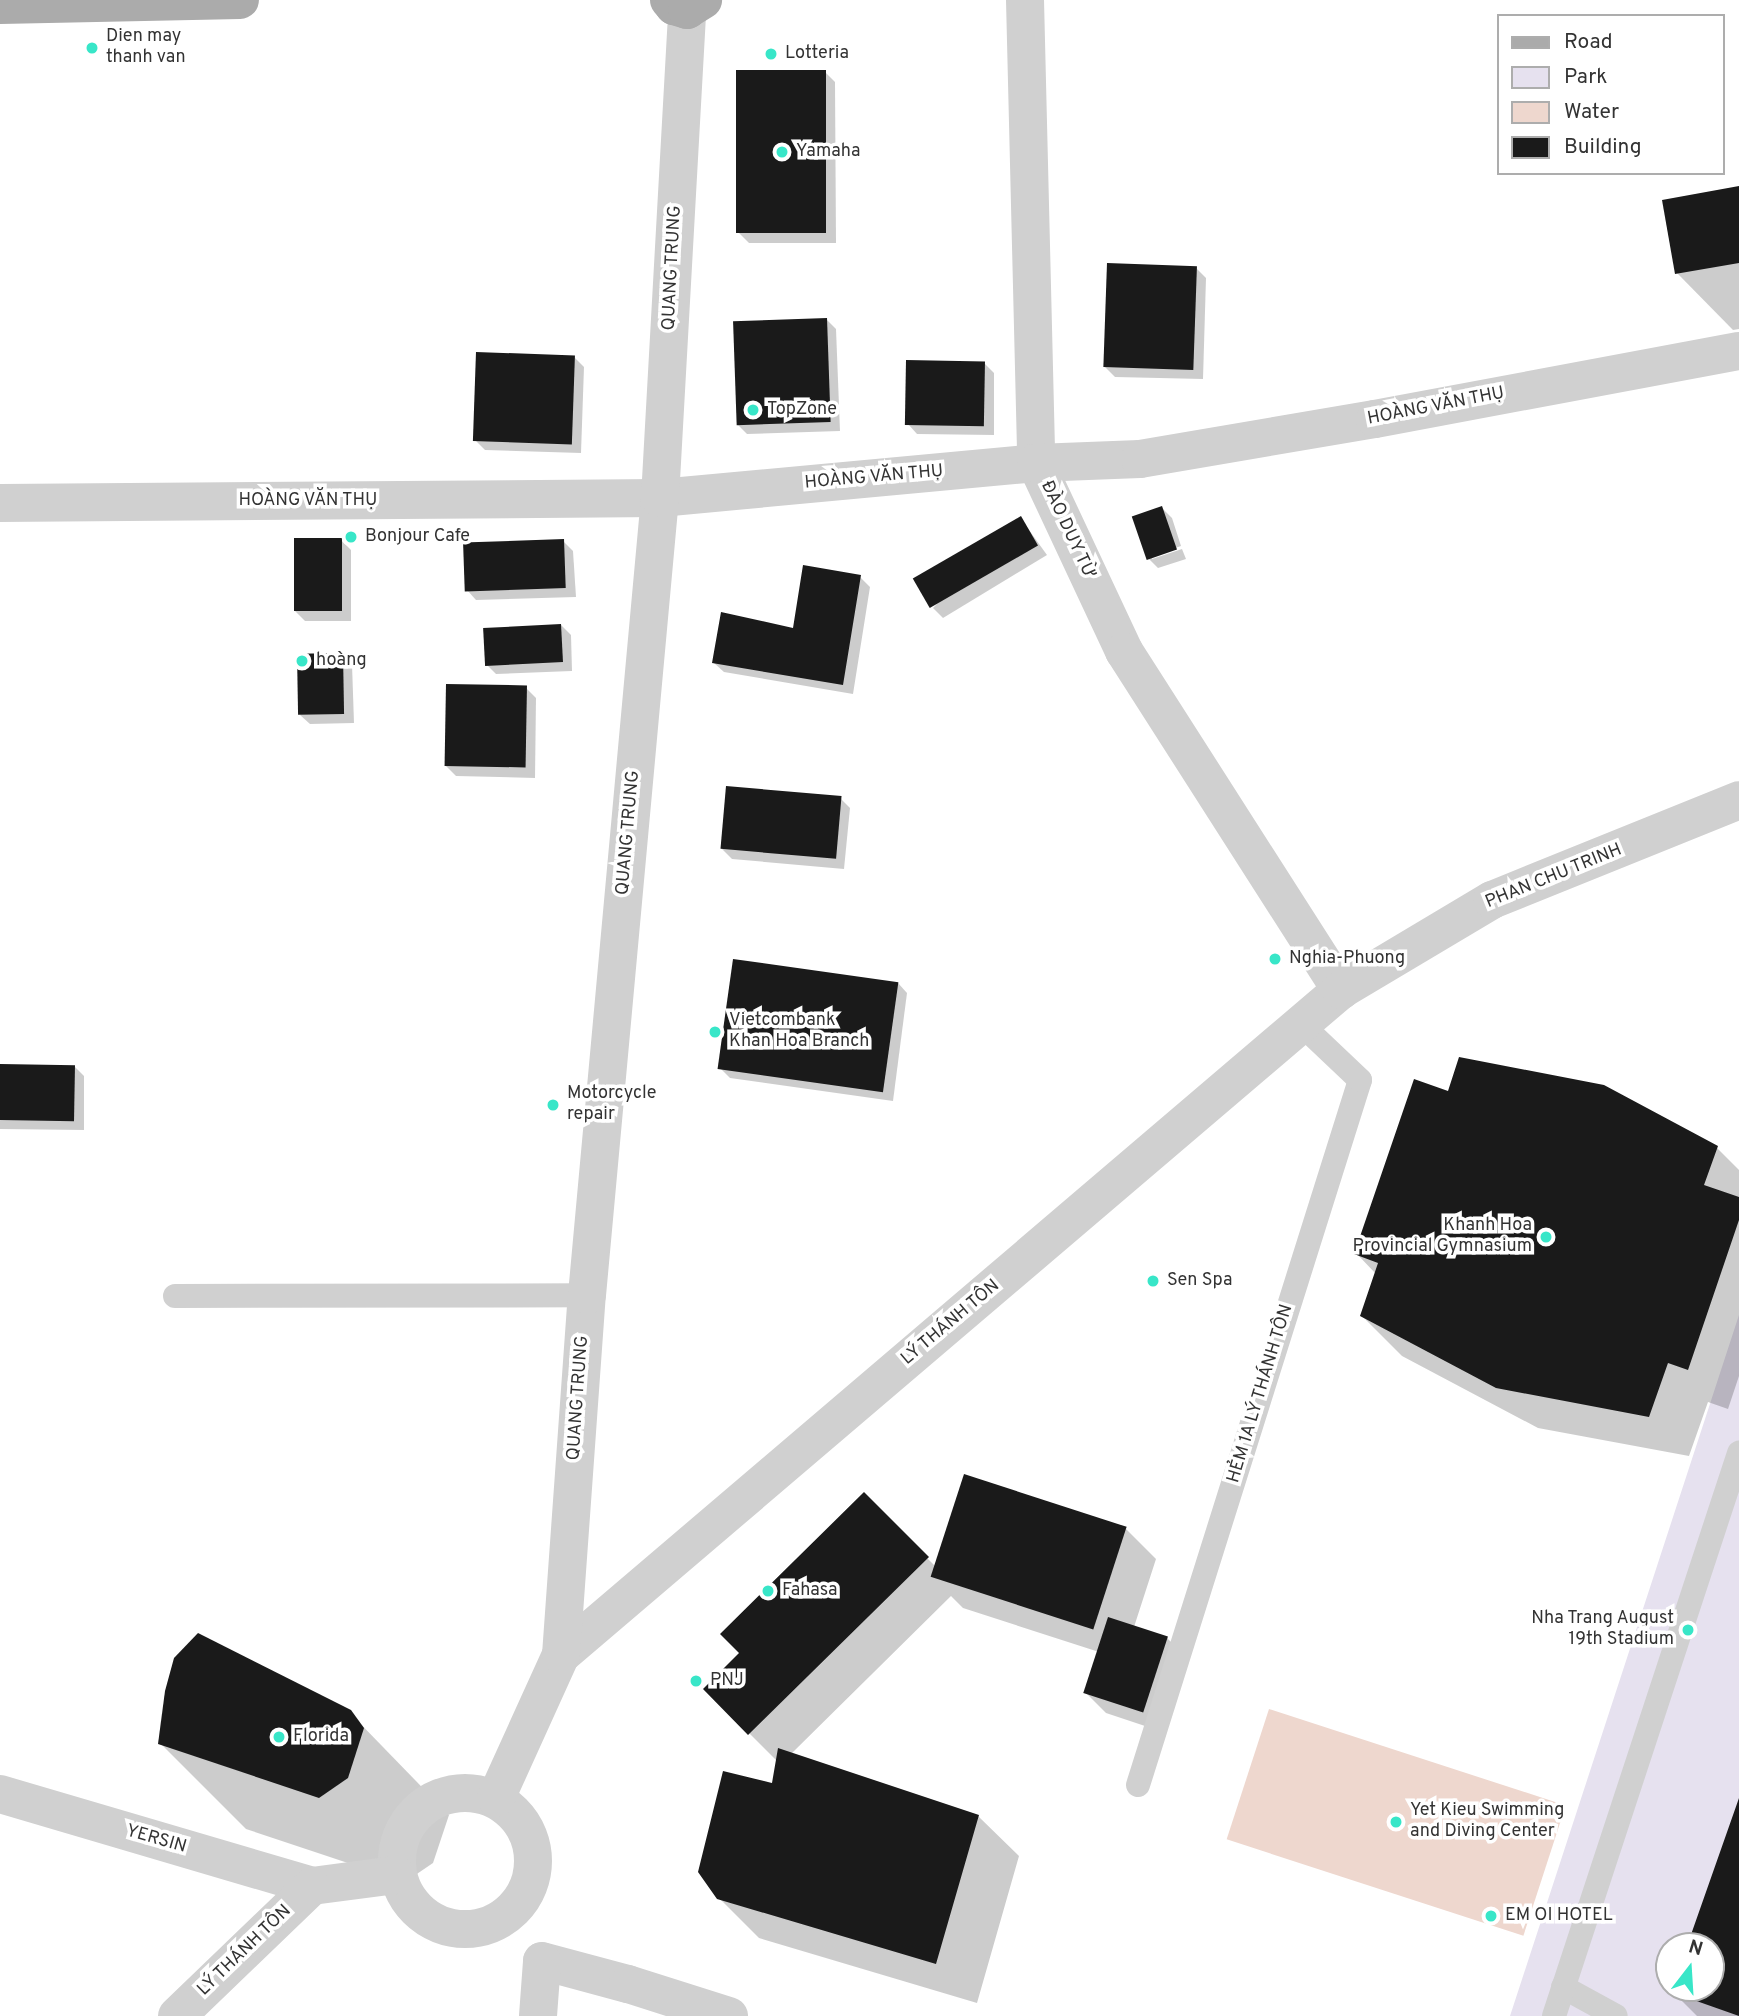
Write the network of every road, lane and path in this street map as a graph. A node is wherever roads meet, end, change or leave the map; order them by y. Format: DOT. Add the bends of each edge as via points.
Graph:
graph roads {
  1 [pos="240,0"];
  2 [pos="1025,0"];
  3 [pos="686,3"];
  4 [pos="0,5"];
  5 [pos="1739,351"];
  6 [pos="1036,463"];
  7 [pos="660,498"];
  8 [pos="0,503"];
  9 [pos="1739,800"];
  10 [pos="1341,990"];
  11 [pos="1301,1025"];
  12 [pos="587,1295"];
  13 [pos="175,1296"];
  14 [pos="1739,1453"];
  15 [pos="561,1656"];
  16 [pos="1139,1785"];
  17 [pos="0,1794"];
  18 [pos="496,1798"];
  19 [pos="397,1875"];
  20 [pos="313,1886"];
  21 [pos="510,1913"];
  22 [pos="542,1961"];
  23 [pos="1563,1987"];
  24 [pos="177,2016"];
  25 [pos="538,2016"];
  26 [pos="729,2016"];
  27 [pos="1554,2016"];
  28 [pos="1616,2016"];
  1 -- 4 [label="main road"];
  2 -- 6 [label="street, ĐÀO DUY TỪ"];
  3 -- 7 [label="street, QUANG TRUNG"];
  5 -- 6 [label="street, HOÀNG VĂN THỤ" via="1140,459"];
  6 -- 7 [label="street, HOÀNG VĂN THỤ"];
  6 -- 10 [label="street, ĐÀO DUY TỪ" via="1124,651"];
  7 -- 8 [label="street, HOÀNG VĂN THỤ"];
  7 -- 12 [label="street, QUANG TRUNG"];
  9 -- 10 [label="street, PHAN CHU TRINH" via="1492,900"];
  10 -- 11 [label="street, LÝ THÁNH TÔN"];
  11 -- 15 [label="street, LÝ THÁNH TÔN"];
  11 -- 16 [label="lane, HẺM 1A LÝ THÁNH TÔN" via="1360,1080"];
  12 -- 13 [label="lane"];
  12 -- 15 [label="street, QUANG TRUNG"];
  14 -- 23 [label="lane"];
  15 -- 18 [label="street"];
  17 -- 20 [label="street, YERSIN"];
  18 -- 19 [label="street" via="457,1793 435,1800 415,1814 398,1850"];
  18 -- 21 [label="street" via="520,1820 531,1842 533,1865 527,1891"];
  19 -- 20 [label="street"];
  19 -- 21 [label="street" via="416,1908 433,1921 459,1929 486,1925"];
  20 -- 24 [label="street, LÝ THÁNH TÔN"];
  21 -- 22 [label="street"];
  22 -- 25 [label="street"];
  22 -- 26 [label="street"];
  23 -- 27 [label="lane"];
  23 -- 28 [label="lane"];
}
